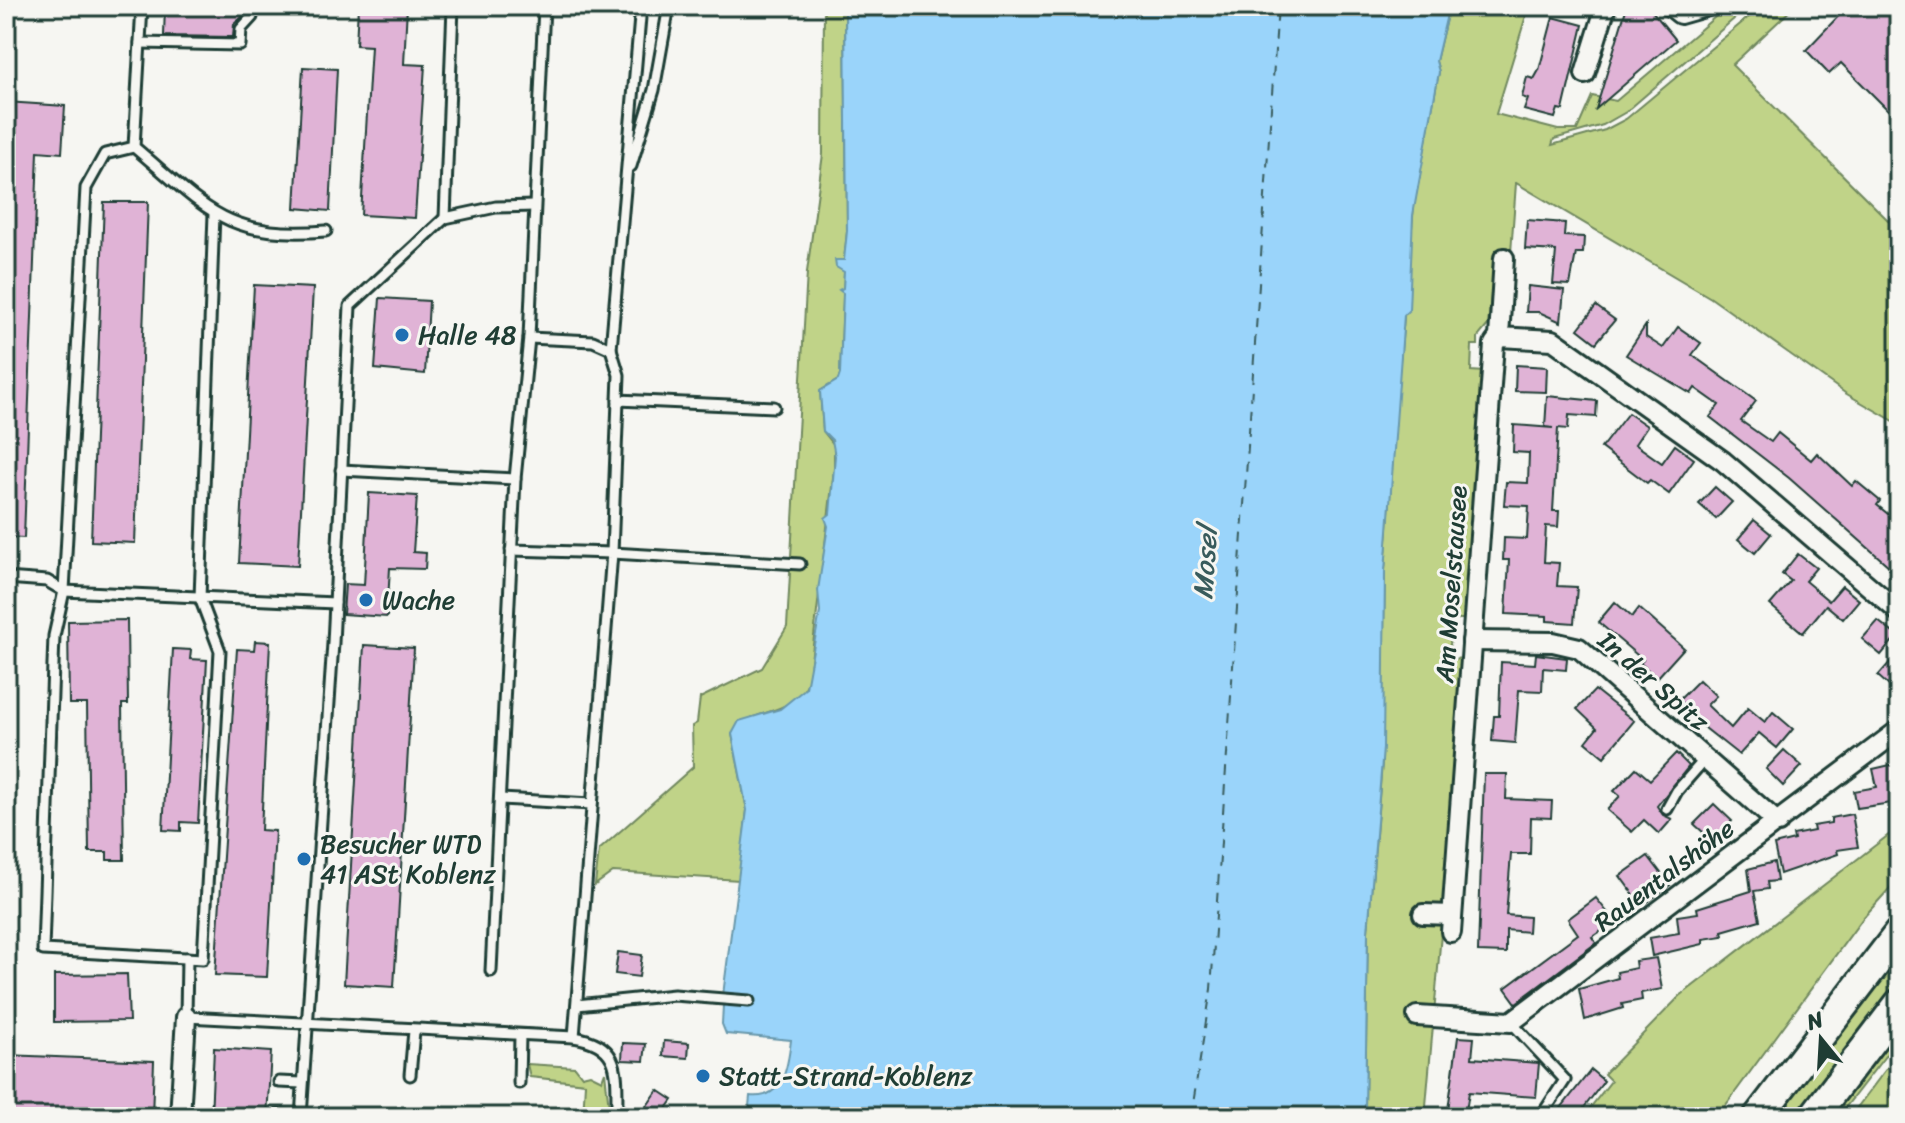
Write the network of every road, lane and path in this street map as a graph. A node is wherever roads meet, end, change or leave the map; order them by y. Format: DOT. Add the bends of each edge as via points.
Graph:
graph roads {
  1 [pos="142,6"];
  2 [pos="453,6"];
  3 [pos="544,6"];
  4 [pos="641,6"];
  5 [pos="669,6"];
  6 [pos="1606,6"];
  7 [pos="1670,6"];
  8 [pos="1708,6"];
  9 [pos="252,17"];
  10 [pos="140,43"];
  11 [pos="1585,74"];
  12 [pos="134,147"];
  13 [pos="626,185"];
  14 [pos="534,206"];
  15 [pos="214,214"];
  16 [pos="445,218"];
  17 [pos="326,231"];
  18 [pos="1504,258"];
  19 [pos="1499,337"];
  20 [pos="529,338"];
  21 [pos="611,349"];
  22 [pos="618,400"];
  23 [pos="774,407"];
  24 [pos="341,470"];
  25 [pos="515,479"];
  26 [pos="511,550"];
  27 [pos="612,553"];
  28 [pos="800,564"];
  29 [pos="6,578"];
  30 [pos="64,591"];
  31 [pos="200,598"];
  32 [pos="335,603"];
  33 [pos="1899,612"];
  34 [pos="1472,641"];
  35 [pos="1899,730"];
  36 [pos="1705,759"];
  37 [pos="501,799"];
  38 [pos="591,804"];
  39 [pos="1667,809"];
  40 [pos="1778,823"];
  41 [pos="1423,914"];
  42 [pos="1899,933"];
  43 [pos="187,958"];
  44 [pos="491,971"];
  45 [pos="749,1001"];
  46 [pos="1899,1004"];
  47 [pos="577,1005"];
  48 [pos="1417,1016"];
  49 [pos="186,1017"];
  50 [pos="1511,1022"];
  51 [pos="305,1024"];
  52 [pos="414,1031"];
  53 [pos="520,1035"];
  54 [pos="574,1037"];
  55 [pos="410,1075"];
  56 [pos="279,1082"];
  57 [pos="302,1083"];
  58 [pos="519,1083"];
  59 [pos="278,1115"];
  60 [pos="1542,1115"];
  61 [pos="301,1116"];
  62 [pos="180,1117"];
  63 [pos="617,1117"];
  64 [pos="1758,1117"];
  65 [pos="1813,1117"];
  1 -- 10 [label="lane"];
  2 -- 16 [label="lane"];
  3 -- 14 [label="lane"];
  4 -- 13 [label="lane"];
  5 -- 13 [label="lane" via="654,90"];
  6 -- 11 [label="street"];
  7 -- 8 [label="street" via="1680,14"];
  9 -- 10 [label="lane" via="241,29 240,45"];
  10 -- 12 [label="lane"];
  12 -- 15 [label="lane"];
  12 -- 30 [label="lane" via="105,154 86,188"];
  13 -- 21 [label="lane"];
  14 -- 16 [label="lane" via="496,207"];
  14 -- 20 [label="lane"];
  15 -- 17 [label="lane" via="248,229 284,234"];
  15 -- 31 [label="lane"];
  16 -- 24 [label="lane" via="350,306"];
  18 -- 19 [label="street, Am Moselstausee"];
  19 -- 33 [label="street" via="1553,340 1723,461"];
  19 -- 34 [label="street, Am Moselstausee" via="1494,344"];
  20 -- 21 [label="lane" via="593,341"];
  20 -- 25 [label="lane"];
  21 -- 22 [label="lane" via="619,375"];
  22 -- 23 [label="lane"];
  22 -- 27 [label="lane"];
  24 -- 25 [label="lane"];
  24 -- 32 [label="lane"];
  25 -- 26 [label="lane"];
  26 -- 27 [label="lane"];
  26 -- 37 [label="lane"];
  27 -- 28 [label="lane"];
  27 -- 38 [label="lane"];
  29 -- 30 [label="lane" via="47,581"];
  30 -- 31 [label="lane"];
  30 -- 43 [label="lane" via="54,636 43,950"];
  31 -- 32 [label="lane"];
  31 -- 43 [label="lane" via="220,651 203,959"];
  32 -- 51 [label="lane"];
  34 -- 36 [label="street, In der Spitz" via="1553,642 1579,648"];
  34 -- 41 [label="street, Am Moselstausee" via="1452,924"];
  35 -- 40 [label="street, Rauentalshöhe"];
  36 -- 39 [label="lane"];
  36 -- 40 [label="street, In der Spitz"];
  37 -- 38 [label="lane"];
  37 -- 44 [label="lane"];
  38 -- 47 [label="lane"];
  40 -- 50 [label="street, Rauentalshöhe"];
  42 -- 64 [label="main road"];
  43 -- 49 [label="lane"];
  45 -- 47 [label="lane" via="674,995"];
  46 -- 65 [label="main road"];
  47 -- 54 [label="lane"];
  48 -- 50 [label="street"];
  49 -- 51 [label="lane"];
  49 -- 62 [label="street"];
  50 -- 60 [label="lane" via="1565,1080"];
  51 -- 52 [label="lane"];
  51 -- 57 [label="lane"];
  52 -- 53 [label="lane"];
  52 -- 55 [label="lane"];
  53 -- 54 [label="lane"];
  53 -- 58 [label="lane"];
  54 -- 63 [label="lane" via="601,1043 612,1056"];
  56 -- 57 [label="lane"];
  57 -- 61 [label="lane"];
  59 -- 61 [label="lane"];
}
